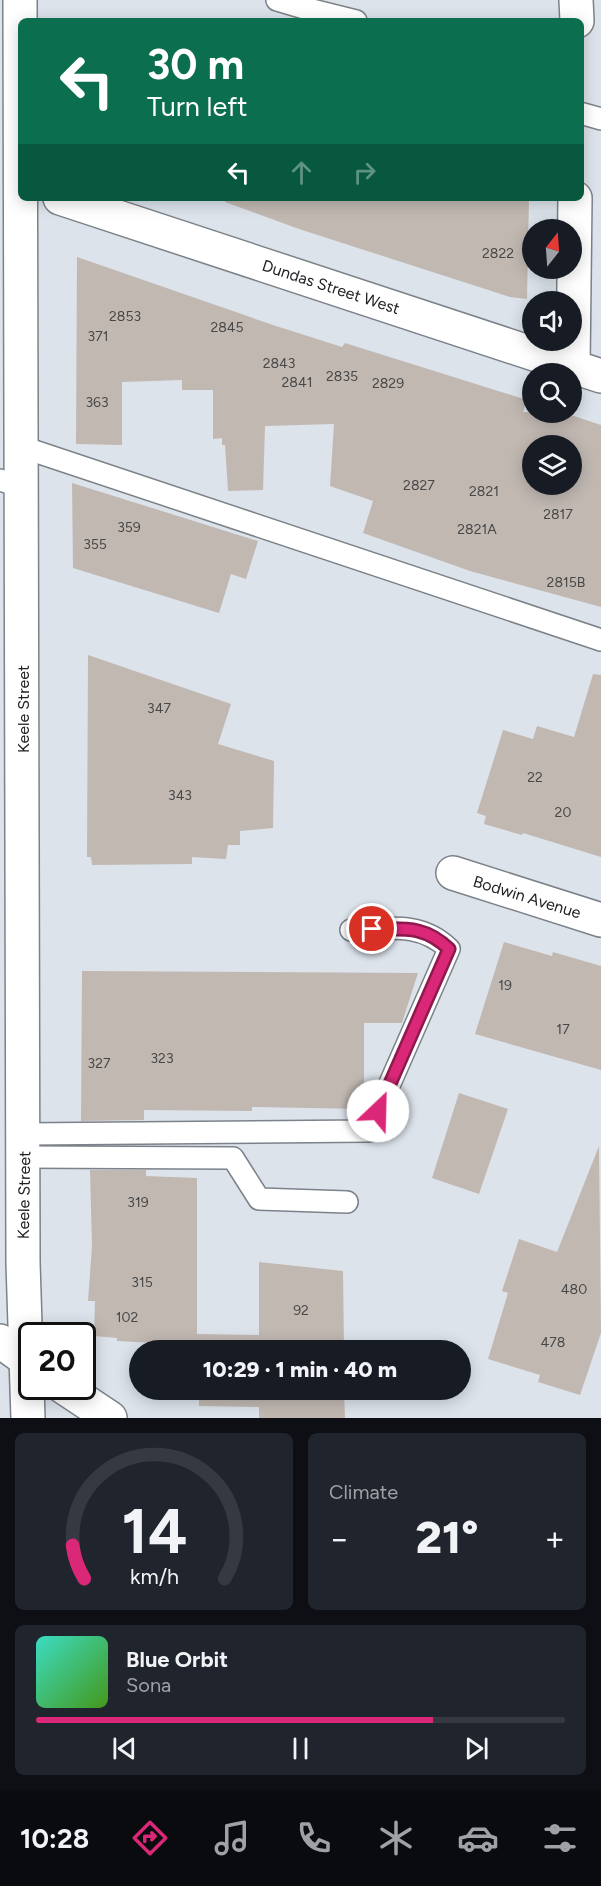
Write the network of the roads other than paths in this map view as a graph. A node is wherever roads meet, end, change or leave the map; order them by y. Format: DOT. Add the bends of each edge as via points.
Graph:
graph roads {
  1 [pos="20,0"];
  2 [pos="277,0"];
  3 [pos="576,0"];
  4 [pos="304,4"];
  5 [pos="19,18"];
  6 [pos="347,18"];
  7 [pos="577,18"];
  8 [pos="18,61"];
  9 [pos="584,114"];
  10 [pos="601,119"];
  11 [pos="14,183"];
  12 [pos="69,201"];
  13 [pos="575,201"];
  14 [pos="587,371"];
  15 [pos="22,447"];
  16 [pos="11,483"];
  17 [pos="601,640"];
  18 [pos="453,873"];
  19 [pos="601,920"];
  20 [pos="351,930"];
  21 [pos="25,1146"];
  22 [pos="347,1202"];
  23 [pos="27,1322"];
  24 [pos="0,1341"];
  25 [pos="18,1354"];
  26 [pos="28,1400"];
  27 [pos="83,1400"];
  28 [pos="28,1418"];
  29 [pos="110,1418"];
  1 -- 5 [label="main road, Keele Street"];
  2 -- 4 [label="lane"];
  3 -- 7 [label="main road"];
  4 -- 6 [label="lane"];
  8 -- 11 [label="main road, Keele Street"];
  9 -- 10 [label="lane"];
  11 -- 15 [label="main road, Keele Street"];
  12 -- 14 [label="main road, Dundas Street West"];
  13 -- 14 [label="main road"];
  15 -- 16 [label="main road, Keele Street"];
  15 -- 17 [label="lane"];
  16 -- 21 [label="main road, Keele Street"];
  18 -- 19 [label="main road, Bodwin Avenue"];
  20 -- 21 [label="lane" via="413,928 435,936 449,949 369,1131"];
  21 -- 22 [label="lane" via="233,1158 259,1199"];
  21 -- 23 [label="main road, Keele Street" via="23,1263"];
  24 -- 25 [label="main road"];
  26 -- 28 [label="main road, Keele Street"];
  27 -- 29 [label="main road"];
}
